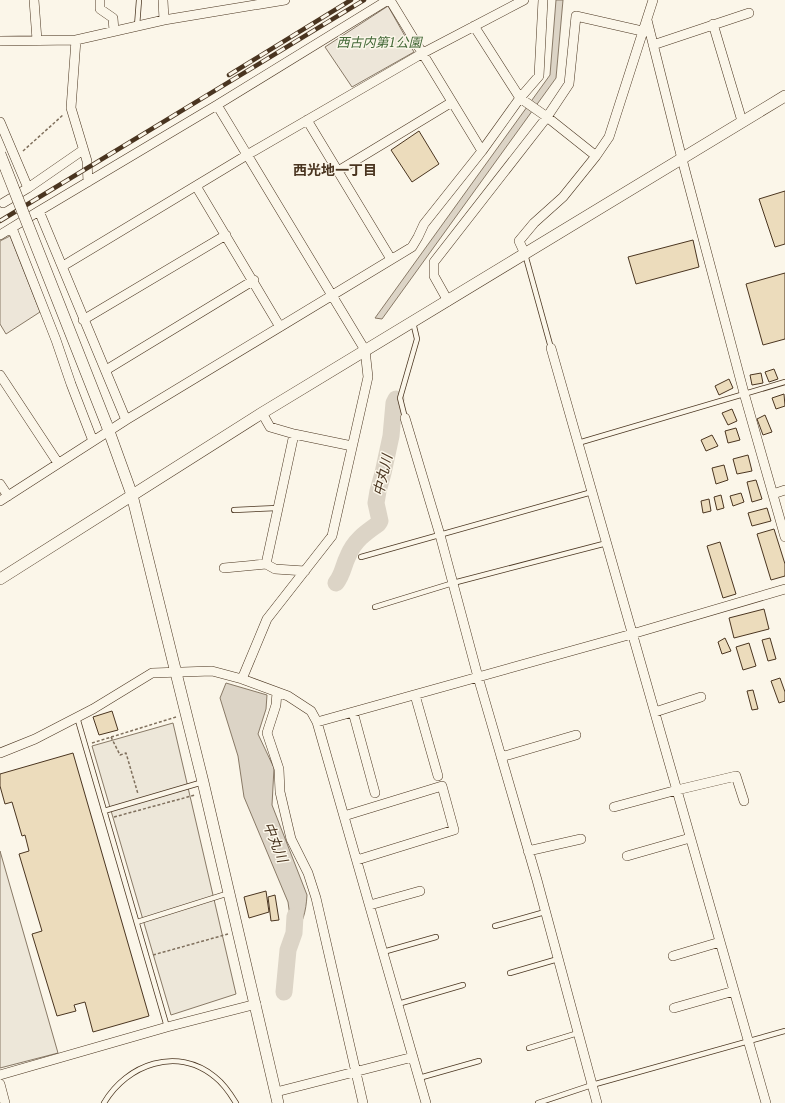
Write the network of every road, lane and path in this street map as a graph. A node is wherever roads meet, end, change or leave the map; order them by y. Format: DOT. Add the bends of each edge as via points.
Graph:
graph roads {
  1 [pos="34,0"];
  2 [pos="100,0"];
  3 [pos="139,0"];
  4 [pos="164,0"];
  5 [pos="285,0"];
  6 [pos="389,0"];
  7 [pos="524,0"];
  8 [pos="543,0"];
  9 [pos="653,0"];
  10 [pos="749,12"];
  11 [pos="164,20"];
  12 [pos="647,20"];
  13 [pos="713,24"];
  14 [pos="138,26"];
  15 [pos="474,26"];
  16 [pos="114,31"];
  17 [pos="642,31"];
  18 [pos="37,40"];
  19 [pos="76,40"];
  20 [pos="0,41"];
  21 [pos="653,44"];
  22 [pos="422,53"];
  23 [pos="785,96"];
  24 [pos="520,98"];
  25 [pos="452,102"];
  26 [pos="217,105"];
  27 [pos="71,108"];
  28 [pos="547,117"];
  29 [pos="307,120"];
  30 [pos="742,121"];
  31 [pos="0,122"];
  32 [pos="84,150"];
  33 [pos="482,151"];
  34 [pos="0,154"];
  35 [pos="247,155"];
  36 [pos="596,156"];
  37 [pos="14,157"];
  38 [pos="682,159"];
  39 [pos="338,171"];
  40 [pos="88,182"];
  41 [pos="196,186"];
  42 [pos="28,188"];
  43 [pos="0,193"];
  44 [pos="2,204"];
  45 [pos="39,211"];
  46 [pos="12,228"];
  47 [pos="0,235"];
  48 [pos="226,235"];
  49 [pos="525,254"];
  50 [pos="391,259"];
  51 [pos="63,266"];
  52 [pos="254,280"];
  53 [pos="332,295"];
  54 [pos="448,301"];
  55 [pos="84,320"];
  56 [pos="413,322"];
  57 [pos="280,326"];
  58 [pos="551,348"];
  59 [pos="365,350"];
  60 [pos="106,370"];
  61 [pos="0,375"];
  62 [pos="785,382"];
  63 [pos="744,393"];
  64 [pos="262,413"];
  65 [pos="405,418"];
  66 [pos="126,420"];
  67 [pos="108,427"];
  68 [pos="294,434"];
  69 [pos="93,441"];
  70 [pos="578,443"];
  71 [pos="352,446"];
  72 [pos="58,463"];
  73 [pos="0,484"];
  74 [pos="785,490"];
  75 [pos="592,492"];
  76 [pos="773,494"];
  77 [pos="132,496"];
  78 [pos="4,498"];
  79 [pos="278,508"];
  80 [pos="234,510"];
  81 [pos="440,535"];
  82 [pos="785,537"];
  83 [pos="607,543"];
  84 [pos="361,557"];
  85 [pos="266,564"];
  86 [pos="224,568"];
  87 [pos="305,571"];
  88 [pos="0,579"];
  89 [pos="453,583"];
  90 [pos="785,589"];
  91 [pos="375,607"];
  92 [pos="632,634"];
  93 [pos="175,671"];
  94 [pos="478,677"];
  95 [pos="242,679"];
  96 [pos="278,692"];
  97 [pos="415,695"];
  98 [pos="701,698"];
  99 [pos="353,712"];
  100 [pos="655,712"];
  101 [pos="77,717"];
  102 [pos="176,717"];
  103 [pos="317,722"];
  104 [pos="576,734"];
  105 [pos="111,737"];
  106 [pos="85,745"];
  107 [pos="0,754"];
  108 [pos="501,757"];
  109 [pos="438,776"];
  110 [pos="204,787"];
  111 [pos="677,790"];
  112 [pos="375,793"];
  113 [pos="141,801"];
  114 [pos="744,801"];
  115 [pos="614,807"];
  116 [pos="143,809"];
  117 [pos="104,811"];
  118 [pos="344,816"];
  119 [pos="107,819"];
  120 [pos="690,838"];
  121 [pos="581,839"];
  122 [pos="528,851"];
  123 [pos="627,856"];
  124 [pos="357,860"];
  125 [pos="420,891"];
  126 [pos="229,893"];
  127 [pos="370,905"];
  128 [pos="545,912"];
  129 [pos="137,922"];
  130 [pos="495,926"];
  131 [pos="228,934"];
  132 [pos="436,937"];
  133 [pos="720,942"];
  134 [pos="383,952"];
  135 [pos="147,956"];
  136 [pos="672,956"];
  137 [pos="558,959"];
  138 [pos="510,973"];
  139 [pos="463,984"];
  140 [pos="734,990"];
  141 [pos="256,1004"];
  142 [pos="398,1004"];
  143 [pos="674,1008"];
  144 [pos="167,1027"];
  145 [pos="785,1031"];
  146 [pos="578,1033"];
  147 [pos="748,1041"];
  148 [pos="529,1048"];
  149 [pos="413,1057"];
  150 [pos="479,1061"];
  151 [pos="355,1071"];
  152 [pos="0,1075"];
  153 [pos="419,1078"];
  154 [pos="592,1085"];
  155 [pos="0,1086"];
  156 [pos="276,1092"];
  157 [pos="5,1103"];
  158 [pos="104,1103"];
  159 [pos="236,1103"];
  160 [pos="278,1103"];
  161 [pos="363,1103"];
  162 [pos="426,1103"];
  163 [pos="538,1103"];
  164 [pos="597,1103"];
  165 [pos="766,1103"];
  1 -- 18 [label="street"];
  2 -- 16 [label="street" via="100,9 113,18"];
  3 -- 14 [label="lane"];
  4 -- 11 [label="street"];
  5 -- 11 [label="street"];
  6 -- 22 [label="street"];
  6 -- 26 [label="street"];
  7 -- 15 [label="street"];
  8 -- 24 [label="street" via="539,76"];
  9 -- 12 [label="street"];
  10 -- 13 [label="street"];
  11 -- 14 [label="street"];
  12 -- 17 [label="street"];
  12 -- 21 [label="street"];
  13 -- 21 [label="street"];
  13 -- 30 [label="street"];
  14 -- 16 [label="street"];
  15 -- 22 [label="street"];
  15 -- 24 [label="street"];
  16 -- 19 [label="street"];
  17 -- 28 [label="street" via="576,16 569,84"];
  17 -- 36 [label="street" via="609,137"];
  18 -- 19 [label="street"];
  18 -- 20 [label="street"];
  19 -- 27 [label="street"];
  21 -- 38 [label="street"];
  22 -- 25 [label="street"];
  22 -- 29 [label="street"];
  23 -- 30 [label="street"];
  24 -- 28 [label="street"];
  24 -- 33 [label="street"];
  25 -- 33 [label="street"];
  25 -- 39 [label="street"];
  26 -- 35 [label="street"];
  26 -- 40 [label="street"];
  27 -- 32 [label="street"];
  27 -- 37 [label="path"];
  28 -- 36 [label="street"];
  28 -- 54 [label="street" via="434,262 434,276"];
  29 -- 35 [label="street"];
  29 -- 39 [label="street"];
  30 -- 38 [label="street"];
  31 -- 37 [label="street"];
  32 -- 40 [label="street"];
  32 -- 42 [label="street"];
  33 -- 50 [label="street" via="424,224 412,247"];
  34 -- 67 [label="street, bridge"];
  35 -- 41 [label="street"];
  35 -- 53 [label="street"];
  36 -- 49 [label="street" via="563,197 534,223 519,241"];
  37 -- 42 [label="street"];
  38 -- 49 [label="street"];
  38 -- 63 [label="street"];
  39 -- 50 [label="street"];
  40 -- 45 [label="street"];
  41 -- 48 [label="street"];
  41 -- 51 [label="street"];
  42 -- 44 [label="street"];
  43 -- 44 [label="street"];
  45 -- 46 [label="street"];
  45 -- 51 [label="street"];
  46 -- 47 [label="street"];
  46 -- 69 [label="street"];
  48 -- 52 [label="street"];
  48 -- 55 [label="street"];
  49 -- 54 [label="street"];
  49 -- 58 [label="lane"];
  50 -- 53 [label="street"];
  51 -- 55 [label="street"];
  52 -- 57 [label="street"];
  52 -- 60 [label="street"];
  53 -- 57 [label="street"];
  53 -- 59 [label="street"];
  54 -- 56 [label="street"];
  55 -- 60 [label="street"];
  56 -- 59 [label="street"];
  56 -- 65 [label="lane" via="418,339 400,398"];
  57 -- 66 [label="street"];
  58 -- 70 [label="street"];
  59 -- 64 [label="street"];
  59 -- 71 [label="street" via="368,377"];
  60 -- 66 [label="street"];
  61 -- 72 [label="street"];
  62 -- 63 [label="lane"];
  63 -- 70 [label="lane"];
  63 -- 76 [label="street"];
  64 -- 68 [label="street" via="270,427"];
  64 -- 77 [label="street"];
  65 -- 81 [label="street"];
  66 -- 67 [label="street"];
  67 -- 69 [label="street"];
  67 -- 77 [label="street"];
  68 -- 71 [label="street"];
  68 -- 79 [label="street"];
  69 -- 72 [label="street"];
  70 -- 75 [label="street"];
  71 -- 87 [label="street" via="332,536"];
  72 -- 78 [label="street"];
  73 -- 78 [label="street"];
  74 -- 76 [label="street"];
  75 -- 81 [label="lane"];
  75 -- 83 [label="street"];
  76 -- 82 [label="street"];
  77 -- 88 [label="street"];
  77 -- 93 [label="street"];
  79 -- 80 [label="lane"];
  79 -- 85 [label="street"];
  81 -- 84 [label="lane"];
  81 -- 89 [label="street"];
  83 -- 89 [label="lane"];
  83 -- 92 [label="street"];
  85 -- 86 [label="street"];
  85 -- 87 [label="street" via="275,569"];
  87 -- 95 [label="street" via="267,619"];
  89 -- 91 [label="lane"];
  89 -- 94 [label="street"];
  90 -- 92 [label="street"];
  92 -- 94 [label="street"];
  92 -- 100 [label="street"];
  93 -- 95 [label="street" via="212,671"];
  93 -- 101 [label="street" via="152,673"];
  93 -- 110 [label="street"];
  94 -- 97 [label="street"];
  94 -- 108 [label="street"];
  95 -- 96 [label="street"];
  96 -- 103 [label="street" via="311,711"];
  96 -- 151 [label="street" via="267,733 279,769 280,792 291,839 308,873 316,898"];
  97 -- 99 [label="street"];
  97 -- 109 [label="street"];
  98 -- 100 [label="street"];
  99 -- 103 [label="street"];
  99 -- 112 [label="street"];
  100 -- 111 [label="street"];
  101 -- 106 [label="lane"];
  101 -- 107 [label="street"];
  102 -- 105 [label="path"];
  103 -- 118 [label="street"];
  104 -- 108 [label="street"];
  105 -- 106 [label="path"];
  105 -- 113 [label="path" via="120,755 126,753"];
  106 -- 117 [label="lane"];
  108 -- 122 [label="street"];
  110 -- 113 [label="lane"];
  110 -- 116 [label="path"];
  110 -- 126 [label="street"];
  111 -- 114 [label="street" via="736,776"];
  111 -- 115 [label="street"];
  111 -- 120 [label="street"];
  113 -- 116 [label="path"];
  113 -- 117 [label="lane"];
  116 -- 119 [label="path"];
  117 -- 119 [label="lane"];
  118 -- 124 [label="street"];
  118 -- 124 [label="street" via="442,786 454,830"];
  119 -- 129 [label="lane"];
  120 -- 123 [label="street"];
  120 -- 133 [label="street"];
  121 -- 122 [label="street"];
  122 -- 128 [label="street"];
  124 -- 127 [label="street"];
  125 -- 127 [label="street"];
  126 -- 129 [label="lane"];
  126 -- 141 [label="street"];
  127 -- 134 [label="street"];
  128 -- 130 [label="lane"];
  128 -- 137 [label="street"];
  129 -- 135 [label="lane"];
  131 -- 135 [label="path"];
  132 -- 134 [label="lane"];
  133 -- 136 [label="street"];
  133 -- 140 [label="street"];
  134 -- 142 [label="street"];
  135 -- 144 [label="lane"];
  137 -- 138 [label="lane"];
  137 -- 146 [label="street"];
  139 -- 142 [label="lane"];
  140 -- 143 [label="street"];
  140 -- 147 [label="street"];
  141 -- 144 [label="street"];
  141 -- 156 [label="street"];
  142 -- 149 [label="street"];
  144 -- 152 [label="street"];
  145 -- 147 [label="lane"];
  146 -- 148 [label="lane"];
  146 -- 154 [label="street"];
  147 -- 154 [label="lane"];
  147 -- 165 [label="street"];
  149 -- 151 [label="street"];
  149 -- 153 [label="street"];
  150 -- 153 [label="lane"];
  151 -- 156 [label="street"];
  151 -- 161 [label="street"];
  153 -- 162 [label="street"];
  154 -- 163 [label="lane"];
  154 -- 164 [label="street"];
  155 -- 157 [label="street"];
  156 -- 160 [label="street"];
  158 -- 159 [label="lane" via="116,1086 131,1073 149,1065 176,1061 191,1064 215,1077"];
}
